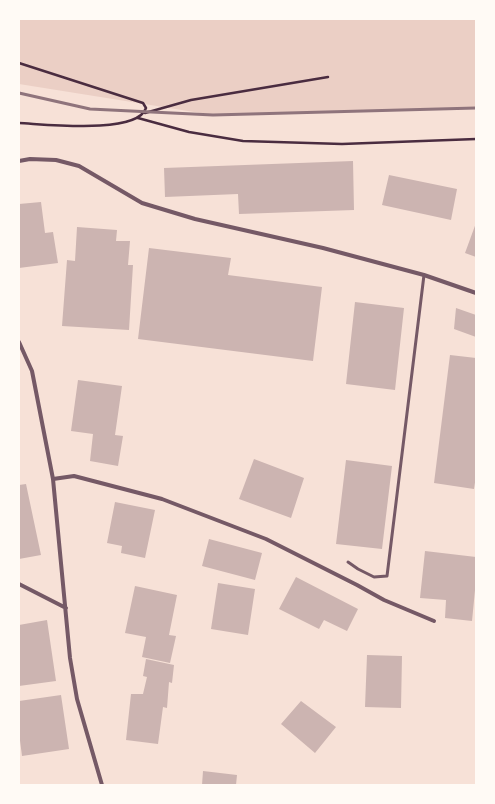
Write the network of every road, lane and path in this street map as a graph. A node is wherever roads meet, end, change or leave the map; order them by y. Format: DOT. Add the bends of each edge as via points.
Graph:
graph roads {
  1 [pos="19,63"];
  2 [pos="328,77"];
  3 [pos="144,113"];
  4 [pos="138,118"];
  5 [pos="19,123"];
  6 [pos="476,140"];
  7 [pos="19,161"];
  8 [pos="424,275"];
  9 [pos="476,293"];
  10 [pos="19,342"];
  11 [pos="53,479"];
  12 [pos="348,562"];
  13 [pos="19,584"];
  14 [pos="66,608"];
  15 [pos="434,620"];
  16 [pos="102,785"];
  1 -- 3 [label="path" via="143,103 146,108"];
  2 -- 3 [label="path" via="191,100"];
  3 -- 4 [label="path"];
  4 -- 5 [label="path" via="104,126"];
  4 -- 6 [label="path" via="188,132 243,141 342,144"];
  7 -- 8 [label="street" via="56,160 79,166 142,203 195,219 323,248"];
  8 -- 9 [label="street"];
  8 -- 12 [label="lane" via="387,576 374,577"];
  10 -- 11 [label="street" via="32,371"];
  11 -- 14 [label="street"];
  11 -- 15 [label="street" via="74,476 162,499 266,539 384,600"];
  13 -- 14 [label="street"];
  14 -- 16 [label="street" via="70,658 77,699"];
}
